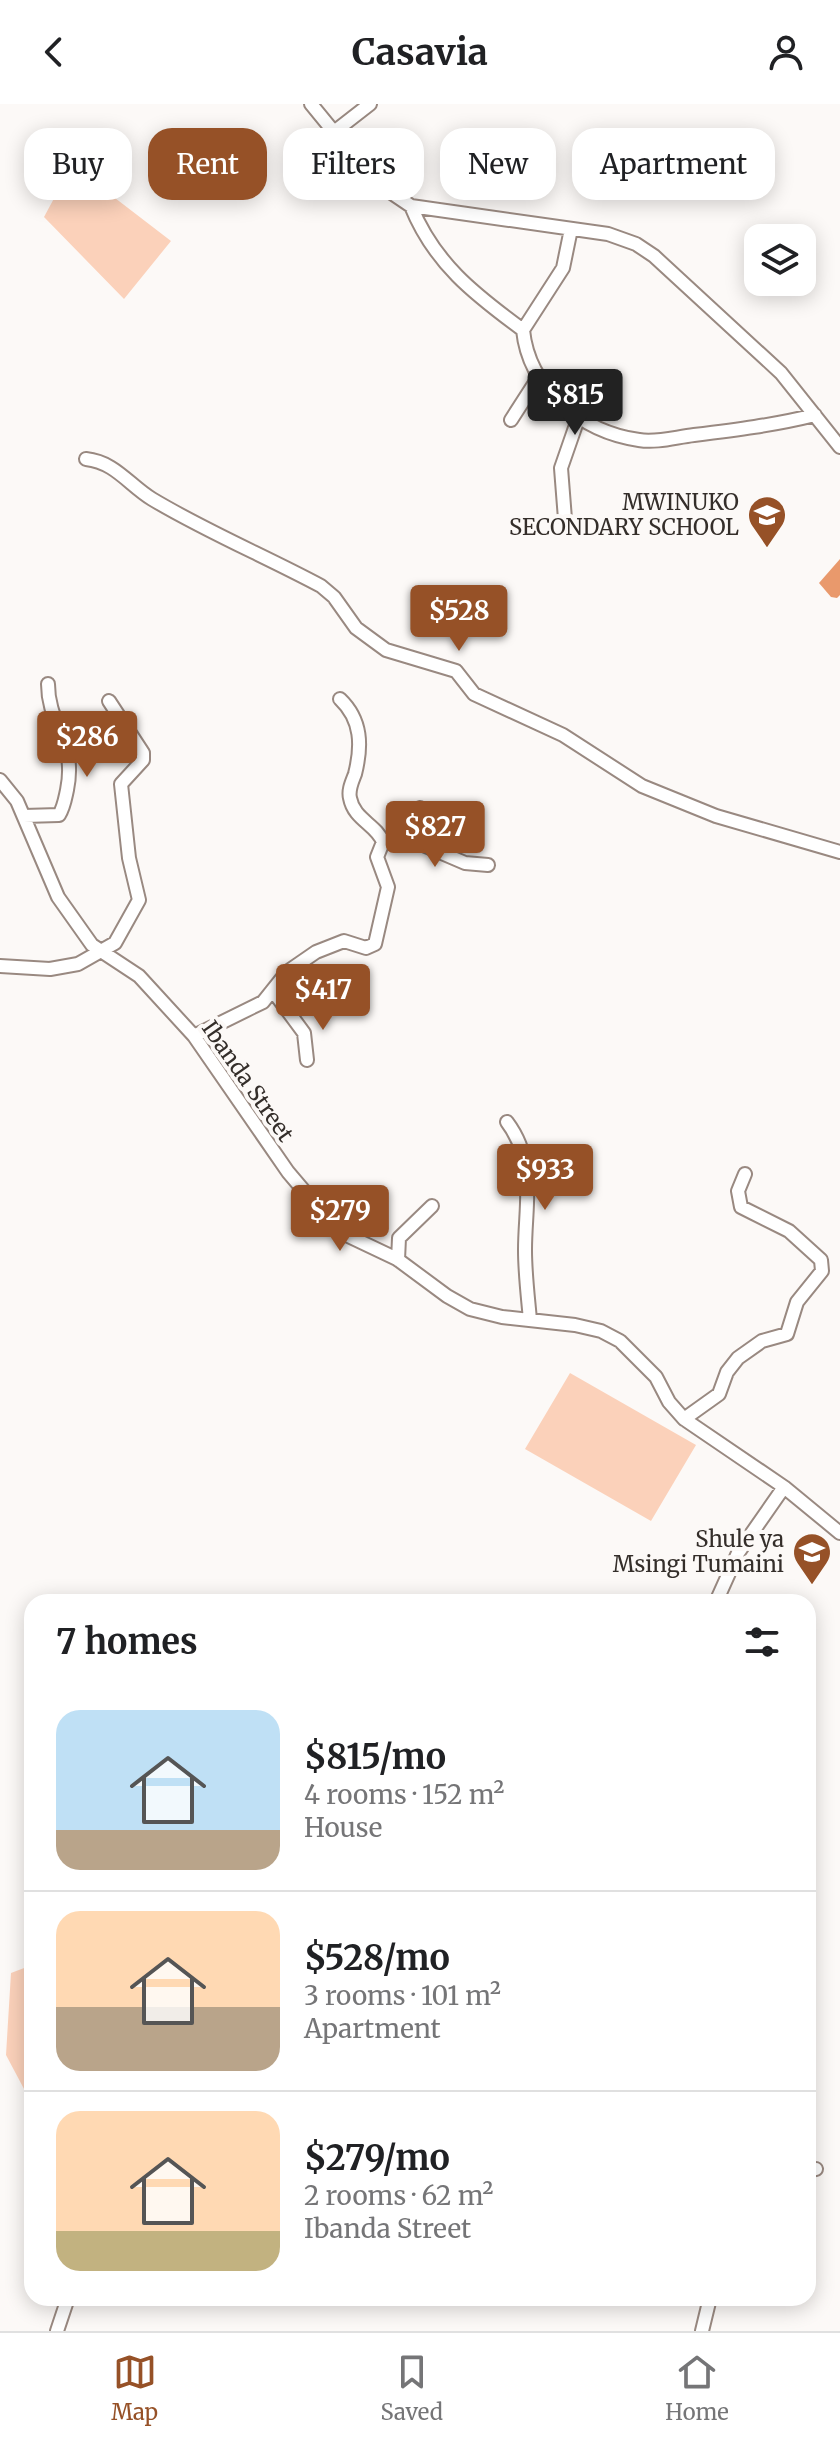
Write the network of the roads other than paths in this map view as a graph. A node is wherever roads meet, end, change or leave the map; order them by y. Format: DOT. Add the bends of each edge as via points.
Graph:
graph roads {
  1 [pos="311,104"];
  2 [pos="370,104"];
  3 [pos="331,128"];
  4 [pos="339,128"];
  5 [pos="402,200"];
  6 [pos="411,206"];
  7 [pos="571,229"];
  8 [pos="523,330"];
  9 [pos="538,378"];
  10 [pos="815,415"];
  11 [pos="578,419"];
  12 [pos="511,420"];
  13 [pos="840,447"];
  14 [pos="86,459"];
  15 [pos="565,519"];
  16 [pos="48,684"];
  17 [pos="340,699"];
  18 [pos="109,701"];
  19 [pos="0,780"];
  20 [pos="420,808"];
  21 [pos="24,816"];
  22 [pos="397,836"];
  23 [pos="383,842"];
  24 [pos="840,852"];
  25 [pos="488,865"];
  26 [pos="104,953"];
  27 [pos="0,966"];
  28 [pos="273,991"];
  29 [pos="282,1002"];
  30 [pos="256,1005"];
  31 [pos="194,1036"];
  32 [pos="307,1060"];
  33 [pos="507,1122"];
  34 [pos="745,1174"];
  35 [pos="432,1206"];
  36 [pos="398,1260"];
  37 [pos="530,1320"];
  38 [pos="684,1419"];
  39 [pos="784,1487"];
  40 [pos="840,1533"];
  41 [pos="720,1594"];
  42 [pos="65,2306"];
  43 [pos="708,2306"];
  44 [pos="57,2331"];
  45 [pos="702,2331"];
  1 -- 3 [label="street"];
  2 -- 4 [label="street"];
  5 -- 6 [label="street"];
  6 -- 7 [label="street"];
  6 -- 8 [label="street" via="438,256"];
  7 -- 8 [label="street" via="563,268"];
  7 -- 10 [label="street" via="622,238 654,256 755,347"];
  8 -- 9 [label="street"];
  9 -- 11 [label="street"];
  9 -- 12 [label="street"];
  10 -- 11 [label="street" via="760,428 644,441"];
  10 -- 13 [label="street"];
  11 -- 15 [label="street" via="561,468"];
  14 -- 24 [label="street" via="112,466 154,500 321,586 356,628 386,650 456,671 474,694 563,735 642,786 716,816"];
  16 -- 21 [label="street" via="52,710 70,753 69,782 59,815"];
  17 -- 23 [label="street" via="359,726 350,800"];
  18 -- 26 [label="street" via="143,760 125,778 121,795 139,900"];
  19 -- 21 [label="street, Ibanda Street"];
  20 -- 22 [label="street"];
  21 -- 26 [label="street, Ibanda Street" via="58,897 92,945"];
  22 -- 23 [label="street"];
  22 -- 25 [label="street" via="461,862"];
  23 -- 28 [label="street" via="377,857 387,876 388,893 374,946 344,941 333,945 296,964"];
  26 -- 27 [label="street" via="64,967"];
  26 -- 31 [label="street, Ibanda Street" via="139,976"];
  28 -- 29 [label="street"];
  28 -- 30 [label="street"];
  29 -- 30 [label="street"];
  29 -- 32 [label="street" via="304,1033"];
  30 -- 31 [label="street"];
  31 -- 36 [label="street, Ibanda Street" via="288,1172 338,1231"];
  33 -- 37 [label="street" via="520,1144 528,1177 525,1253"];
  34 -- 38 [label="street" via="738,1191 741,1207 789,1231 821,1260 822,1271 797,1302 787,1334 745,1352 731,1365 713,1400"];
  35 -- 36 [label="street" via="399,1238"];
  36 -- 37 [label="street, Ibanda Street" via="470,1309"];
  37 -- 38 [label="street, Ibanda Street" via="601,1331 620,1341 656,1377"];
  38 -- 39 [label="street, Ibanda Street"];
  39 -- 40 [label="street, Ibanda Street"];
  39 -- 41 [label="street" via="738,1553"];
  42 -- 44 [label="street"];
  43 -- 45 [label="street"];
}
